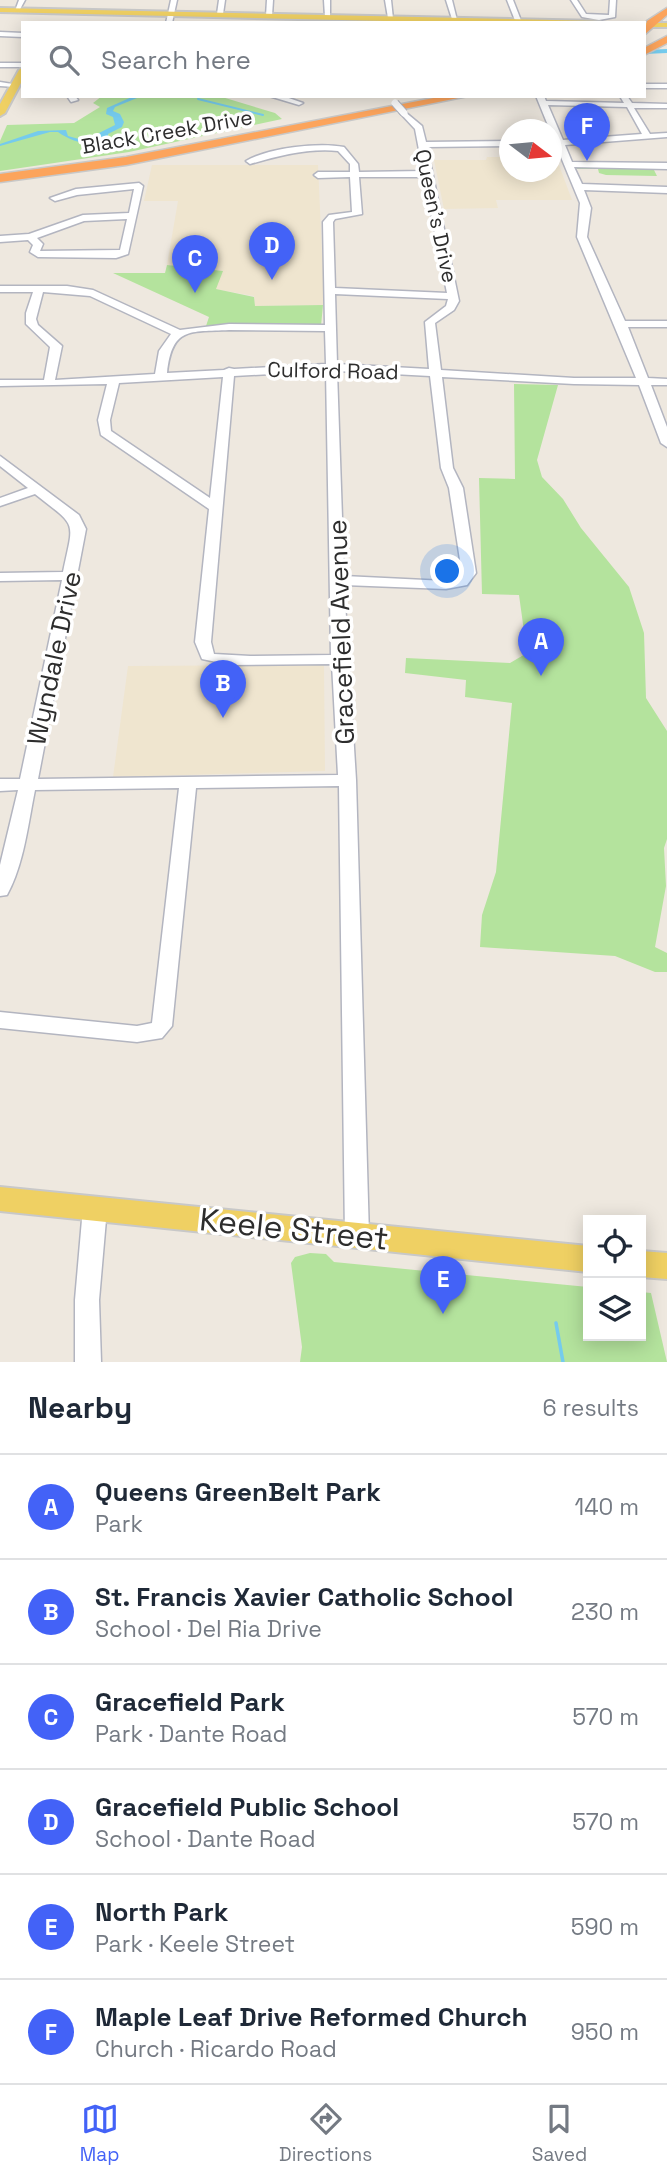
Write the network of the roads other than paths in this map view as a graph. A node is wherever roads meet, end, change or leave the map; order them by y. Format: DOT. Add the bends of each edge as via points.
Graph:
graph roads {
  1 [pos="22,0"];
  2 [pos="174,0"];
  3 [pos="222,0"];
  4 [pos="270,0"];
  5 [pos="327,0"];
  6 [pos="388,0"];
  7 [pos="449,0"];
  8 [pos="510,0"];
  9 [pos="574,0"];
  10 [pos="613,0"];
  11 [pos="72,1"];
  12 [pos="0,10"];
  13 [pos="17,10"];
  14 [pos="61,11"];
  15 [pos="667,11"];
  16 [pos="220,15"];
  17 [pos="269,16"];
  18 [pos="328,17"];
  19 [pos="170,18"];
  20 [pos="391,18"];
  21 [pos="455,19"];
  22 [pos="381,20"];
  23 [pos="498,21"];
  24 [pos="519,21"];
  25 [pos="598,21"];
  26 [pos="667,26"];
  27 [pos="646,27"];
  28 [pos="0,34"];
  29 [pos="21,35"];
  30 [pos="667,39"];
  31 [pos="646,44"];
  32 [pos="646,56"];
  33 [pos="0,65"];
  34 [pos="21,67"];
  35 [pos="21,72"];
  36 [pos="0,84"];
  37 [pos="15,85"];
  38 [pos="646,86"];
  39 [pos="667,86"];
  40 [pos="280,98"];
  41 [pos="434,98"];
  42 [pos="453,98"];
  43 [pos="393,99"];
  44 [pos="541,99"];
  45 [pos="626,100"];
  46 [pos="299,103"];
  47 [pos="667,106"];
  48 [pos="1,108"];
  49 [pos="547,119"];
  50 [pos="667,135"];
  51 [pos="647,136"];
  52 [pos="499,143"];
  53 [pos="562,143"];
  54 [pos="422,145"];
  55 [pos="562,157"];
  56 [pos="250,162"];
  57 [pos="574,164"];
  58 [pos="667,166"];
  59 [pos="354,174"];
  60 [pos="428,174"];
  61 [pos="318,175"];
  62 [pos="0,177"];
  63 [pos="579,187"];
  64 [pos="667,190"];
  65 [pos="55,198"];
  66 [pos="133,216"];
  67 [pos="30,237"];
  68 [pos="0,239"];
  69 [pos="0,289"];
  70 [pos="38,289"];
  71 [pos="332,291"];
  72 [pos="453,296"];
  73 [pos="621,324"];
  74 [pos="667,324"];
  75 [pos="331,328"];
  76 [pos="179,333"];
  77 [pos="331,367"];
  78 [pos="229,371"];
  79 [pos="437,374"];
  80 [pos="161,375"];
  81 [pos="114,379"];
  82 [pos="644,381"];
  83 [pos="667,382"];
  84 [pos="49,383"];
  85 [pos="1,387"];
  86 [pos="663,423"];
  87 [pos="667,443"];
  88 [pos="0,460"];
  89 [pos="218,481"];
  90 [pos="182,485"];
  91 [pos="36,491"];
  92 [pos="0,502"];
  93 [pos="215,507"];
  94 [pos="71,576"];
  95 [pos="0,577"];
  96 [pos="339,580"];
  97 [pos="339,659"];
  98 [pos="346,780"];
  99 [pos="28,784"];
  100 [pos="0,785"];
  101 [pos="188,785"];
  102 [pos="0,890"];
  103 [pos="0,1020"];
  104 [pos="0,1199"];
  105 [pos="95,1208"];
  106 [pos="357,1236"];
  107 [pos="583,1259"];
  108 [pos="646,1264"];
  109 [pos="667,1266"];
  110 [pos="88,1362"];
  1 -- 13 [label="street"];
  2 -- 19 [label="street"];
  3 -- 16 [label="street"];
  4 -- 17 [label="street"];
  5 -- 18 [label="street"];
  6 -- 20 [label="street"];
  7 -- 21 [label="street"];
  8 -- 24 [label="street"];
  9 -- 25 [label="street" via="584,16"];
  10 -- 25 [label="street" via="612,17"];
  11 -- 14 [label="main road"];
  12 -- 13 [label="main road"];
  13 -- 14 [label="main road"];
  14 -- 19 [label="main road"];
  15 -- 27 [label="highway"];
  16 -- 17 [label="main road"];
  16 -- 19 [label="main road"];
  17 -- 18 [label="main road"];
  18 -- 22 [label="main road"];
  20 -- 21 [label="main road"];
  20 -- 22 [label="main road"];
  21 -- 23 [label="main road"];
  26 -- 27 [label="main road"];
  26 -- 31 [label="highway"];
  28 -- 29 [label="street"];
  30 -- 32 [label="highway"];
  33 -- 34 [label="street"];
  35 -- 37 [label="main road"];
  36 -- 37 [label="street"];
  37 -- 48 [label="main road"];
  38 -- 39 [label="street"];
  40 -- 46 [label="street"];
  41 -- 62 [label="highway, Black Creek Drive"];
  42 -- 62 [label="highway, Black Creek Drive" via="126,161"];
  43 -- 54 [label="street, Queen's Drive, bridge" via="416,124"];
  44 -- 45 [label="street"];
  44 -- 49 [label="street"];
  45 -- 47 [label="street"];
  45 -- 51 [label="street"];
  50 -- 51 [label="street"];
  51 -- 53 [label="street"];
  52 -- 54 [label="street"];
  54 -- 60 [label="street, Queen's Drive"];
  55 -- 63 [label="street"];
  56 -- 59 [label="street" via="304,149 339,148 352,161"];
  57 -- 58 [label="street"];
  59 -- 60 [label="street"];
  59 -- 61 [label="street"];
  59 -- 71 [label="street, Gracefield Avenue" via="356,214 332,217 328,222"];
  60 -- 72 [label="street, Queen's Drive"];
  63 -- 64 [label="street"];
  63 -- 73 [label="street" via="587,212 582,237"];
  65 -- 66 [label="street" via="139,186"];
  66 -- 67 [label="street" via="83,218"];
  66 -- 67 [label="street" via="121,254 38,254"];
  67 -- 68 [label="street"];
  69 -- 70 [label="street"];
  70 -- 76 [label="street" via="93,293"];
  70 -- 84 [label="street" via="29,320 30,326 56,346"];
  71 -- 72 [label="street"];
  71 -- 75 [label="street, Gracefield Avenue"];
  72 -- 79 [label="street, Queen's Drive" via="453,305 430,322"];
  73 -- 74 [label="street"];
  73 -- 82 [label="street"];
  75 -- 76 [label="street" via="215,328"];
  75 -- 77 [label="street, Gracefield Avenue"];
  76 -- 80 [label="street" via="165,348"];
  77 -- 78 [label="street, Culford Road"];
  77 -- 79 [label="street, Culford Road"];
  77 -- 96 [label="street, Gracefield Avenue"];
  78 -- 80 [label="street, Culford Road"];
  78 -- 89 [label="street"];
  79 -- 82 [label="street, Culford Road"];
  79 -- 96 [label="street, Queen's Drive" via="447,468 456,488 469,575 462,582 446,585"];
  80 -- 81 [label="street, Culford Road"];
  81 -- 84 [label="street, Culford Road"];
  81 -- 90 [label="street" via="105,432"];
  82 -- 83 [label="street, Culford Road"];
  82 -- 86 [label="street"];
  84 -- 85 [label="street, Culford Road"];
  86 -- 87 [label="street"];
  88 -- 91 [label="street, Wyndale Drive"];
  89 -- 90 [label="street"];
  89 -- 93 [label="street"];
  90 -- 93 [label="street"];
  91 -- 92 [label="street"];
  91 -- 94 [label="street, Wyndale Drive" via="78,523"];
  93 -- 97 [label="street" via="205,653 210,658 232,660"];
  94 -- 95 [label="street"];
  94 -- 99 [label="street, Wyndale Drive"];
  96 -- 97 [label="street, Gracefield Avenue"];
  97 -- 98 [label="street, Gracefield Avenue"];
  98 -- 101 [label="street"];
  98 -- 106 [label="street, Gracefield Avenue"];
  99 -- 100 [label="street"];
  99 -- 101 [label="street"];
  99 -- 102 [label="street, Wyndale Drive"];
  101 -- 103 [label="street" via="162,1026 155,1032 137,1034"];
  104 -- 105 [label="main road, Keele Street"];
  105 -- 106 [label="main road, Keele Street"];
  105 -- 110 [label="street" via="87,1300"];
  106 -- 107 [label="main road, Keele Street"];
  108 -- 109 [label="main road"];
}
